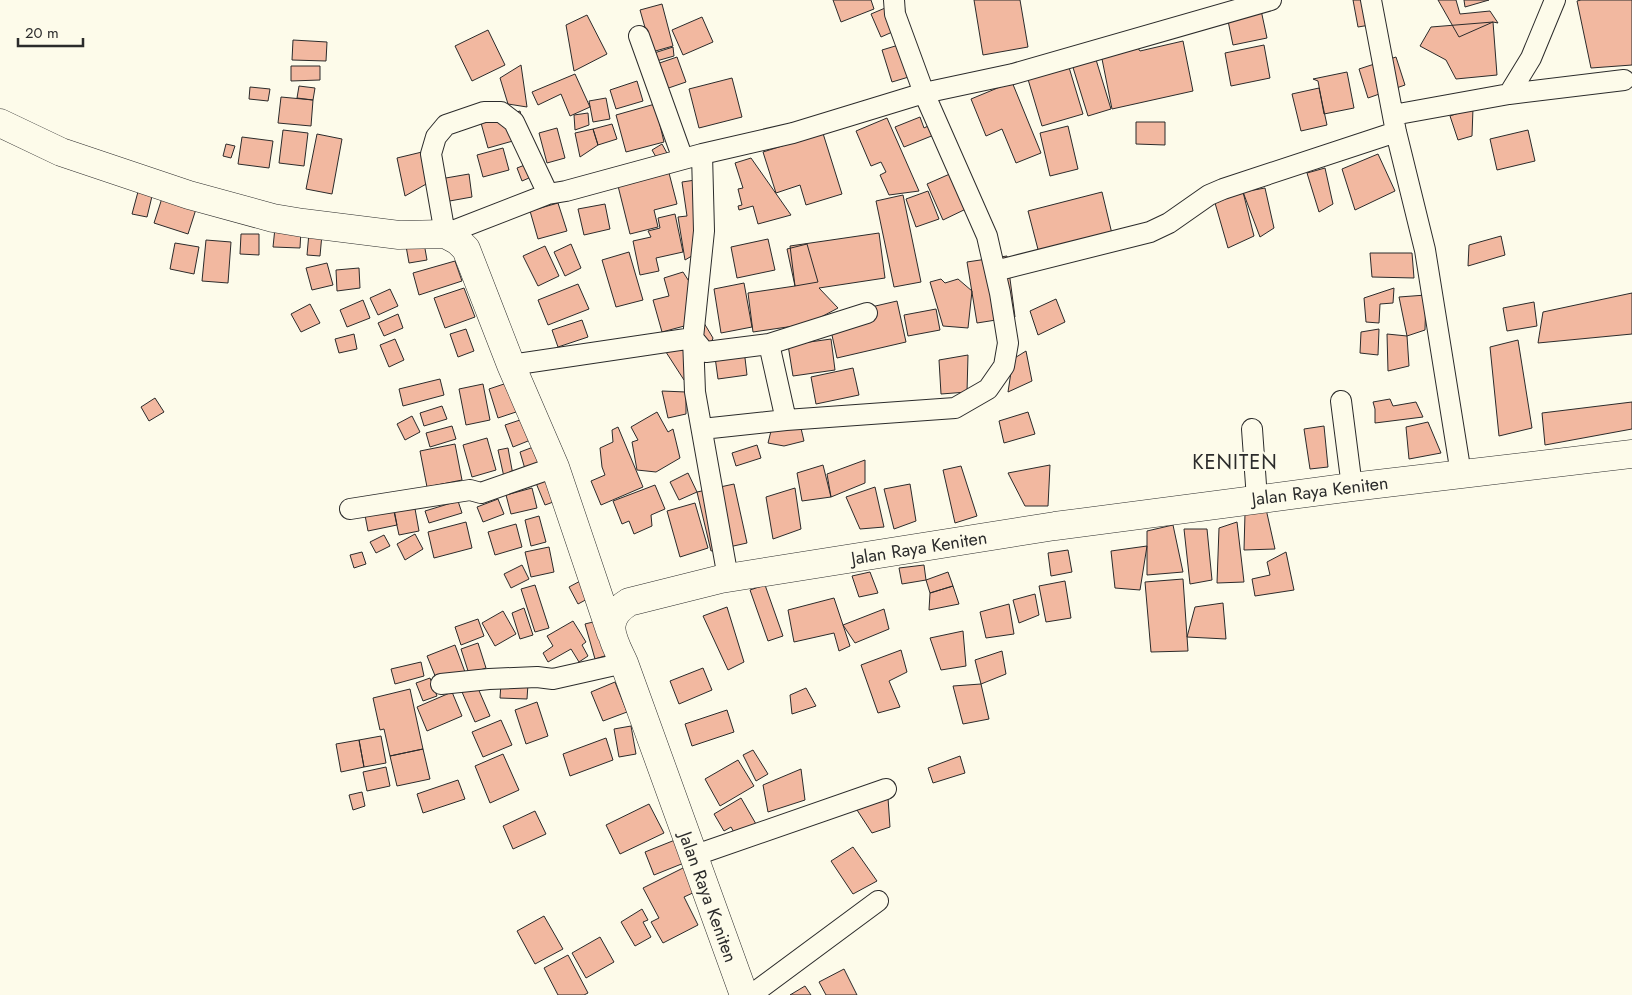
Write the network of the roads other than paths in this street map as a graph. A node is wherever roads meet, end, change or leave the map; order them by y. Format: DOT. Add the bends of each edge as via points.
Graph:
graph roads {
  1 [pos="894,0"];
  2 [pos="1271,0"];
  3 [pos="1371,0"];
  4 [pos="1556,0"];
  5 [pos="639,36"];
  6 [pos="1624,80"];
  7 [pos="924,93"];
  8 [pos="1509,94"];
  9 [pos="0,123"];
  10 [pos="1395,124"];
  11 [pos="692,157"];
  12 [pos="548,194"];
  13 [pos="445,234"];
  14 [pos="995,271"];
  15 [pos="867,312"];
  16 [pos="693,338"];
  17 [pos="768,344"];
  18 [pos="511,365"];
  19 [pos="1341,401"];
  20 [pos="786,420"];
  21 [pos="702,429"];
  22 [pos="1252,429"];
  23 [pos="1632,454"];
  24 [pos="555,467"];
  25 [pos="1461,474"];
  26 [pos="1352,487"];
  27 [pos="1257,499"];
  28 [pos="350,509"];
  29 [pos="728,578"];
  30 [pos="611,633"];
  31 [pos="624,663"];
  32 [pos="441,684"];
  33 [pos="886,789"];
  34 [pos="693,856"];
  35 [pos="878,902"];
  36 [pos="744,995"];
  37 [pos="751,995"];
  1 -- 7 [label="street" via="895,14"];
  2 -- 7 [label="street" via="1013,74"];
  3 -- 10 [label="street"];
  4 -- 8 [label="street" via="1531,58"];
  5 -- 11 [label="street"];
  6 -- 8 [label="street"];
  7 -- 11 [label="street" via="794,133"];
  7 -- 14 [label="street" via="982,223"];
  8 -- 10 [label="street"];
  9 -- 13 [label="street" via="61,152 189,195 274,218 399,235"];
  10 -- 14 [label="street" via="1224,189 1150,232"];
  10 -- 25 [label="street" via="1426,250"];
  11 -- 12 [label="street"];
  11 -- 16 [label="street" via="704,231"];
  12 -- 13 [label="street"];
  12 -- 13 [label="street" via="514,122 501,112 484,112 446,125 436,137 431,154"];
  13 -- 18 [label="street" via="466,249"];
  14 -- 20 [label="street" via="1008,343 1004,366 988,389 955,408"];
  15 -- 17 [label="street"];
  16 -- 17 [label="street" via="706,352"];
  16 -- 18 [label="street"];
  16 -- 21 [label="street" via="695,392"];
  17 -- 20 [label="street"];
  18 -- 24 [label="street"];
  19 -- 26 [label="street"];
  20 -- 21 [label="street"];
  21 -- 29 [label="street"];
  22 -- 27 [label="street"];
  23 -- 25 [label="street, Jalan Raya Keniten"];
  24 -- 28 [label="street" via="481,493 470,490"];
  24 -- 30 [label="street"];
  25 -- 26 [label="street, Jalan Raya Keniten"];
  26 -- 27 [label="street, Jalan Raya Keniten"];
  27 -- 29 [label="street, Jalan Raya Keniten" via="1055,526"];
  29 -- 30 [label="street, Jalan Raya Keniten" via="629,602 619,608"];
  30 -- 31 [label="street, Jalan Raya Keniten"];
  31 -- 32 [label="street" via="553,679 528,677"];
  31 -- 34 [label="street, Jalan Raya Keniten"];
  33 -- 34 [label="street"];
  34 -- 36 [label="street, Jalan Raya Keniten"];
  35 -- 37 [label="street"];
}
